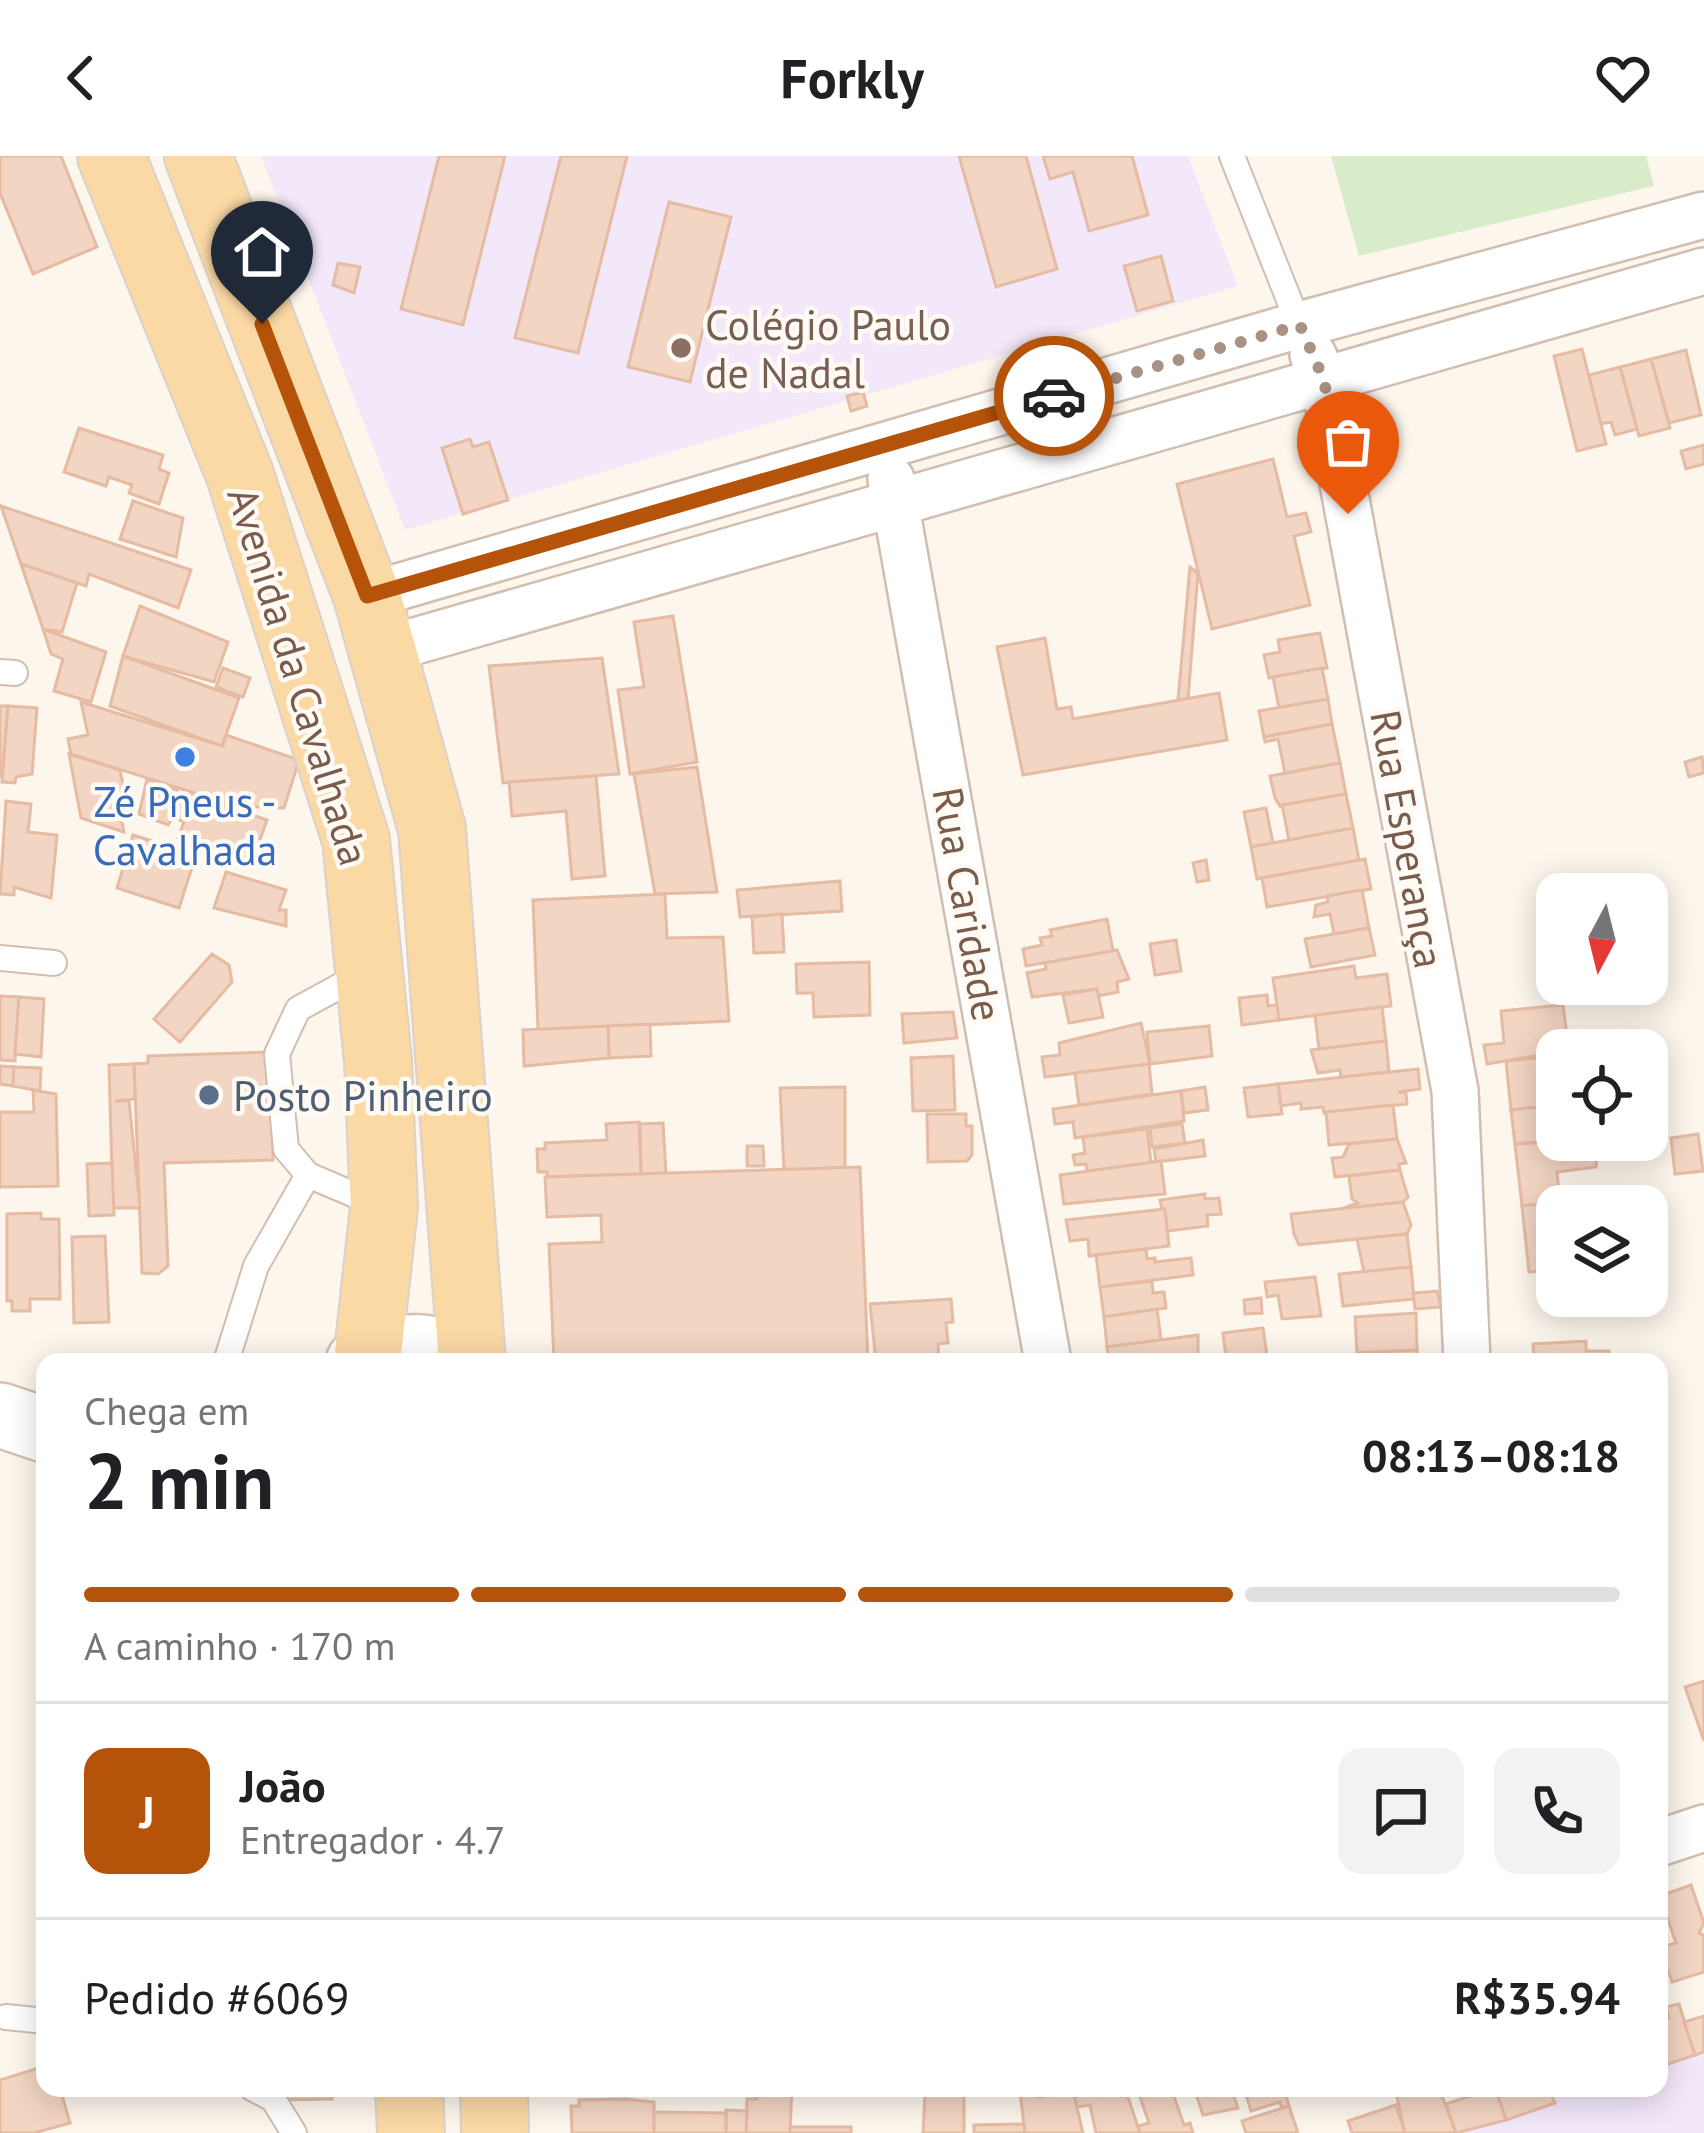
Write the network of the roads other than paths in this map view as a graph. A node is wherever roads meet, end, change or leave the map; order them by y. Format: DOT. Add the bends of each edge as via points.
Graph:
graph roads {
  1 [pos="110,156"];
  2 [pos="198,156"];
  3 [pos="1232,156"];
  4 [pos="1704,215"];
  5 [pos="1704,271"];
  6 [pos="1300,325"];
  7 [pos="1324,380"];
  8 [pos="881,447"];
  9 [pos="898,503"];
  10 [pos="376,623"];
  11 [pos="0,958"];
  12 [pos="53,963"];
  13 [pos="369,970"];
  14 [pos="308,1175"];
  15 [pos="383,1207"];
  16 [pos="229,1353"];
  17 [pos="365,1353"];
  18 [pos="381,1353"];
  19 [pos="440,1353"];
  20 [pos="471,1353"];
  21 [pos="1046,1353"];
  22 [pos="1467,1353"];
  23 [pos="0,1415"];
  24 [pos="36,1427"];
  25 [pos="1704,1828"];
  26 [pos="1668,1841"];
  27 [pos="6,2017"];
  28 [pos="36,2020"];
  29 [pos="269,2097"];
  30 [pos="409,2097"];
  31 [pos="494,2097"];
  32 [pos="294,2133"];
  33 [pos="411,2133"];
  34 [pos="495,2133"];
  1 -- 13 [label="main road, Avenida da Cavalhada" via="240,475 356,840"];
  2 -- 10 [label="main road, Avenida da Cavalhada"];
  3 -- 6 [label="lane"];
  4 -- 6 [label="street"];
  5 -- 7 [label="street"];
  6 -- 7 [label="street, Rua Esperança"];
  6 -- 8 [label="street"];
  7 -- 9 [label="street"];
  7 -- 22 [label="street, Rua Esperança" via="1455,1091"];
  8 -- 9 [label="street, Rua Caridade"];
  8 -- 10 [label="street"];
  9 -- 10 [label="street"];
  9 -- 21 [label="street, Rua Caridade"];
  10 -- 20 [label="main road, Avenida da Cavalhada" via="432,829"];
  11 -- 12 [label="lane"];
  13 -- 14 [label="lane" via="298,1009 277,1054 286,1149"];
  13 -- 15 [label="main road, Avenida da Cavalhada"];
  14 -- 15 [label="lane"];
  14 -- 16 [label="lane" via="256,1266"];
  15 -- 17 [label="main road, Avenida da Cavalhada"];
  18 -- 19 [label="main road" via="425,1346"];
  23 -- 24 [label="main road"];
  25 -- 26 [label="street"];
  27 -- 28 [label="lane"];
  29 -- 32 [label="lane"];
  30 -- 33 [label="main road"];
  31 -- 34 [label="main road"];
}
